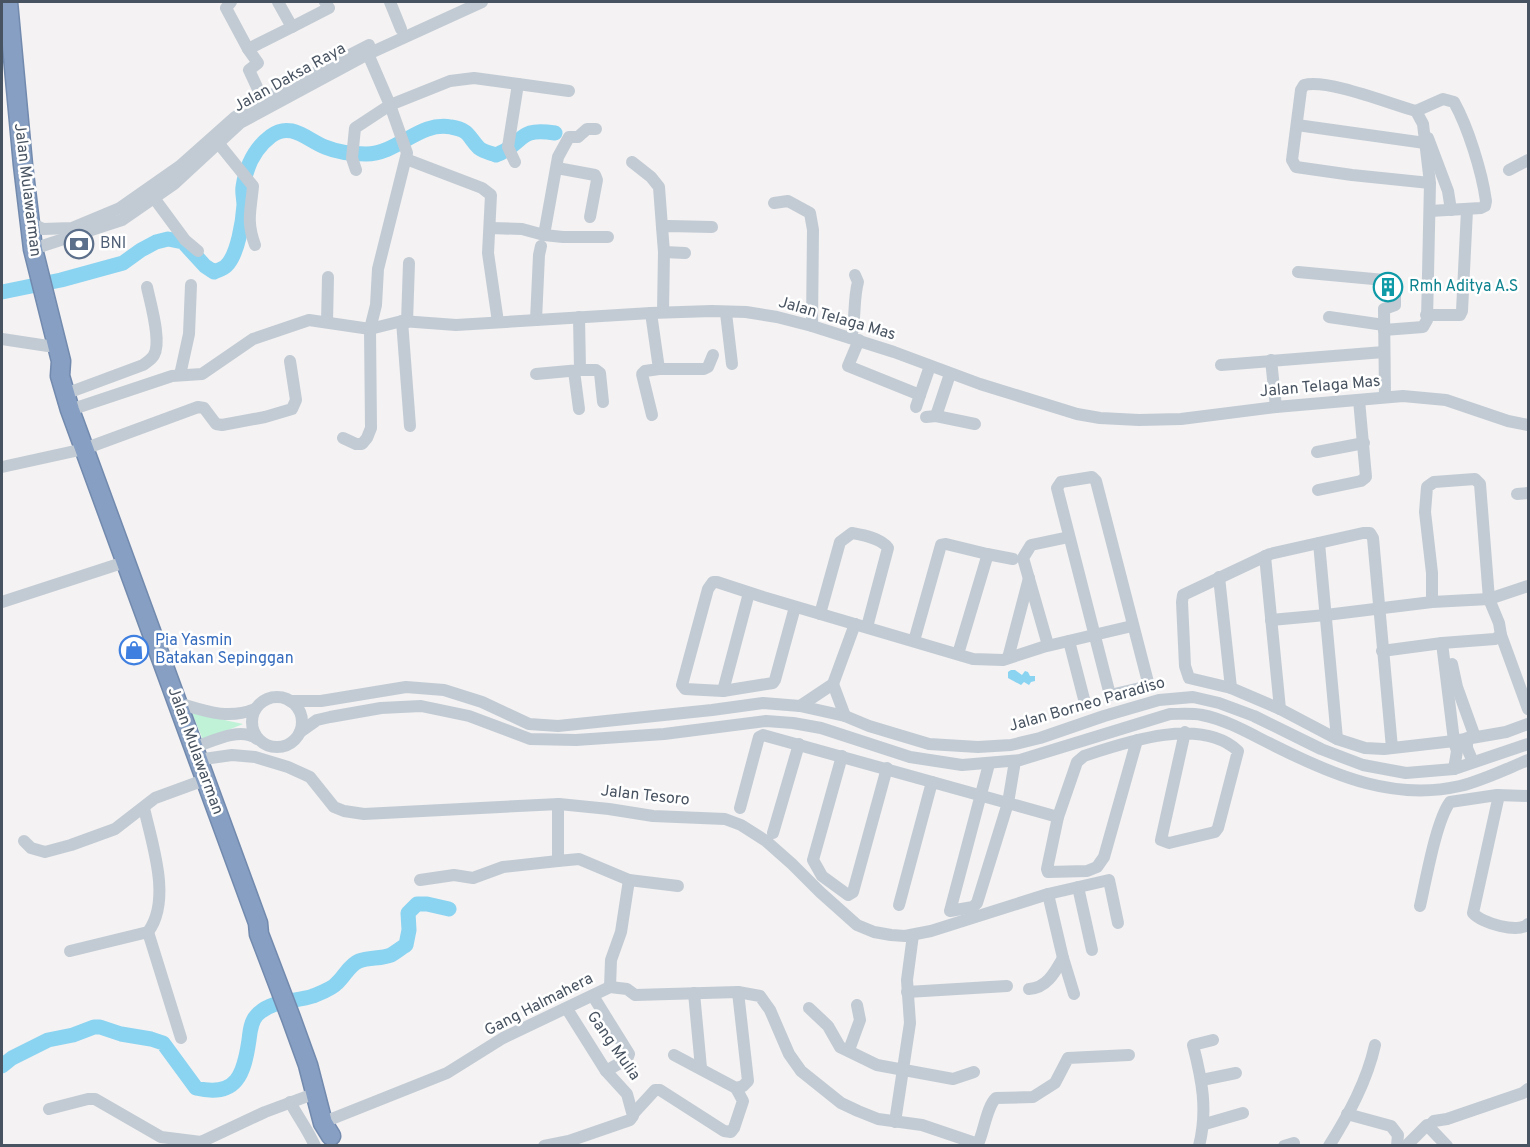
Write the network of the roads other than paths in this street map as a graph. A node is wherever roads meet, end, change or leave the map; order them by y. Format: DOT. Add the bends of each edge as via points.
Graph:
graph roads {
  1 [pos="8,2"];
  2 [pos="231,2"];
  3 [pos="278,2"];
  4 [pos="325,2"];
  5 [pos="390,2"];
  6 [pos="464,2"];
  7 [pos="481,2"];
  8 [pos="292,27"];
  9 [pos="401,29"];
  10 [pos="248,49"];
  11 [pos="368,54"];
  12 [pos="2,69"];
  13 [pos="518,84"];
  14 [pos="569,91"];
  15 [pos="263,100"];
  16 [pos="390,105"];
  17 [pos="1416,111"];
  18 [pos="1297,126"];
  19 [pos="596,129"];
  20 [pos="1425,137"];
  21 [pos="219,144"];
  22 [pos="405,152"];
  23 [pos="511,156"];
  24 [pos="353,159"];
  25 [pos="1528,160"];
  26 [pos="632,162"];
  27 [pos="557,168"];
  28 [pos="1509,170"];
  29 [pos="1430,183"];
  30 [pos="154,198"];
  31 [pos="774,203"];
  32 [pos="1451,210"];
  33 [pos="1467,210"];
  34 [pos="1430,211"];
  35 [pos="590,217"];
  36 [pos="30,223"];
  37 [pos="712,226"];
  38 [pos="490,228"];
  39 [pos="662,228"];
  40 [pos="71,232"];
  41 [pos="608,237"];
  42 [pos="542,240"];
  43 [pos="255,245"];
  44 [pos="33,249"];
  45 [pos="198,251"];
  46 [pos="664,252"];
  47 [pos="685,253"];
  48 [pos="409,263"];
  49 [pos="1298,272"];
  50 [pos="855,275"];
  51 [pos="34,277"];
  52 [pos="328,277"];
  53 [pos="191,285"];
  54 [pos="147,287"];
  55 [pos="42,308"];
  56 [pos="657,312"];
  57 [pos="726,312"];
  58 [pos="1426,315"];
  59 [pos="579,317"];
  60 [pos="1329,317"];
  61 [pos="536,320"];
  62 [pos="327,322"];
  63 [pos="405,322"];
  64 [pos="498,322"];
  65 [pos="812,326"];
  66 [pos="1384,328"];
  67 [pos="370,330"];
  68 [pos="2,339"];
  69 [pos="855,339"];
  70 [pos="48,346"];
  71 [pos="1384,352"];
  72 [pos="712,355"];
  73 [pos="1271,360"];
  74 [pos="290,362"];
  75 [pos="732,364"];
  76 [pos="1221,365"];
  77 [pos="930,366"];
  78 [pos="659,369"];
  79 [pos="577,370"];
  80 [pos="536,374"];
  81 [pos="950,374"];
  82 [pos="180,375"];
  83 [pos="65,393"];
  84 [pos="1384,397"];
  85 [pos="1359,399"];
  86 [pos="603,402"];
  87 [pos="1276,407"];
  88 [pos="579,409"];
  89 [pos="652,415"];
  90 [pos="975,424"];
  91 [pos="1528,425"];
  92 [pos="410,426"];
  93 [pos="343,438"];
  94 [pos="1364,443"];
  95 [pos="84,449"];
  96 [pos="1317,452"];
  97 [pos="2,466"];
  98 [pos="1318,490"];
  99 [pos="1069,537"];
  100 [pos="1320,543"];
  101 [pos="987,554"];
  102 [pos="1265,556"];
  103 [pos="1013,559"];
  104 [pos="125,562"];
  105 [pos="1029,577"];
  106 [pos="1219,577"];
  107 [pos="1528,586"];
  108 [pos="749,593"];
  109 [pos="1489,599"];
  110 [pos="2,602"];
  111 [pos="1432,602"];
  112 [pos="795,606"];
  113 [pos="1379,610"];
  114 [pos="820,614"];
  115 [pos="1326,615"];
  116 [pos="1271,620"];
  117 [pos="861,625"];
  118 [pos="1132,626"];
  119 [pos="1093,635"];
  120 [pos="1501,635"];
  121 [pos="914,640"];
  122 [pos="1069,641"];
  123 [pos="1444,643"];
  124 [pos="1048,645"];
  125 [pos="1382,651"];
  126 [pos="958,654"];
  127 [pos="1008,658"];
  128 [pos="833,684"];
  129 [pos="1231,688"];
  130 [pos="723,691"];
  131 [pos="290,700"];
  132 [pos="178,703"];
  133 [pos="1085,703"];
  134 [pos="800,706"];
  135 [pos="255,709"];
  136 [pos="1280,709"];
  137 [pos="1528,709"];
  138 [pos="845,716"];
  139 [pos="1528,724"];
  140 [pos="300,732"];
  141 [pos="1185,732"];
  142 [pos="257,738"];
  143 [pos="1471,738"];
  144 [pos="1336,739"];
  145 [pos="1137,740"];
  146 [pos="1454,741"];
  147 [pos="799,744"];
  148 [pos="1528,744"];
  149 [pos="948,745"];
  150 [pos="1392,748"];
  151 [pos="1321,749"];
  152 [pos="195,754"];
  153 [pos="842,756"];
  154 [pos="1528,760"];
  155 [pos="1015,761"];
  156 [pos="1473,762"];
  157 [pos="947,764"];
  158 [pos="989,764"];
  159 [pos="1316,765"];
  160 [pos="887,768"];
  161 [pos="1454,769"];
  162 [pos="206,782"];
  163 [pos="933,782"];
  164 [pos="1499,795"];
  165 [pos="981,796"];
  166 [pos="1528,796"];
  167 [pos="1008,803"];
  168 [pos="558,804"];
  169 [pos="144,808"];
  170 [pos="740,808"];
  171 [pos="1058,817"];
  172 [pos="773,833"];
  173 [pos="24,842"];
  174 [pos="558,861"];
  175 [pos="420,880"];
  176 [pos="629,880"];
  177 [pos="678,886"];
  178 [pos="1078,887"];
  179 [pos="1048,894"];
  180 [pos="899,905"];
  181 [pos="1420,906"];
  182 [pos="1118,923"];
  183 [pos="1528,924"];
  184 [pos="148,932"];
  185 [pos="913,934"];
  186 [pos="1092,950"];
  187 [pos="70,951"];
  188 [pos="1063,958"];
  189 [pos="1007,986"];
  190 [pos="610,987"];
  191 [pos="1029,989"];
  192 [pos="738,992"];
  193 [pos="907,992"];
  194 [pos="694,993"];
  195 [pos="1074,994"];
  196 [pos="593,996"];
  197 [pos="858,1005"];
  198 [pos="809,1008"];
  199 [pos="567,1009"];
  200 [pos="295,1016"];
  201 [pos="182,1038"];
  202 [pos="1213,1040"];
  203 [pos="1376,1045"];
  204 [pos="849,1050"];
  205 [pos="674,1054"];
  206 [pos="1129,1056"];
  207 [pos="701,1068"];
  208 [pos="606,1071"];
  209 [pos="904,1071"];
  210 [pos="974,1072"];
  211 [pos="1236,1073"];
  212 [pos="1202,1080"];
  213 [pos="735,1088"];
  214 [pos="1528,1089"];
  215 [pos="316,1093"];
  216 [pos="290,1102"];
  217 [pos="49,1109"];
  218 [pos="1243,1113"];
  219 [pos="633,1114"];
  220 [pos="1347,1114"];
  221 [pos="895,1122"];
  222 [pos="1205,1124"];
  223 [pos="1429,1126"];
  224 [pos="332,1134"];
  225 [pos="570,1143"];
  226 [pos="199,1144"];
  227 [pos="315,1146"];
  228 [pos="544,1146"];
  229 [pos="1199,1146"];
  230 [pos="1329,1146"];
  231 [pos="1397,1146"];
  232 [pos="1406,1146"];
  233 [pos="1447,1146"];
  1 -- 36 [label="highway, Jalan Mulawarman"];
  2 -- 10 [label="street" via="226,8"];
  3 -- 8 [label="street"];
  4 -- 8 [label="street" via="329,8"];
  5 -- 9 [label="street"];
  6 -- 9 [label="street, Jalan Daksa Raya"];
  7 -- 11 [label="street, Jalan Daksa Raya"];
  8 -- 10 [label="street"];
  9 -- 15 [label="street, Jalan Daksa Raya"];
  10 -- 15 [label="street" via="258,63 249,70"];
  11 -- 16 [label="street"];
  11 -- 21 [label="street, Jalan Daksa Raya" via="240,123"];
  12 -- 51 [label="highway, Jalan Mulawarman" via="22,253"];
  13 -- 14 [label="street"];
  13 -- 16 [label="street" via="474,78 450,81"];
  13 -- 23 [label="street"];
  15 -- 40 [label="street, Jalan Daksa Raya" via="234,118 154,185"];
  16 -- 22 [label="street"];
  16 -- 24 [label="street" via="356,128"];
  17 -- 18 [label="street" via="1308,84 1301,90"];
  17 -- 20 [label="street"];
  17 -- 33 [label="street" via="1443,99 1454,102 1478,166 1486,201 1481,208"];
  18 -- 20 [label="street"];
  18 -- 29 [label="street" via="1292,160 1296,167"];
  19 -- 27 [label="street" via="570,137 558,157"];
  20 -- 29 [label="street"];
  20 -- 32 [label="street" via="1431,143"];
  21 -- 30 [label="street, Jalan Daksa Raya"];
  21 -- 43 [label="street" via="253,186 248,218"];
  22 -- 38 [label="street" via="488,192 492,201"];
  22 -- 67 [label="street" via="378,269"];
  25 -- 28 [label="street"];
  26 -- 39 [label="street" via="657,183"];
  27 -- 35 [label="street" via="595,175"];
  27 -- 42 [label="street"];
  29 -- 34 [label="street"];
  30 -- 40 [label="street, Jalan Daksa Raya" via="122,220"];
  30 -- 45 [label="street"];
  31 -- 65 [label="street" via="788,201 810,213"];
  32 -- 33 [label="street"];
  32 -- 34 [label="street"];
  33 -- 58 [label="street" via="1462,311 1460,315"];
  34 -- 58 [label="street"];
  36 -- 40 [label="street, Jalan Daksa Raya" via="43,229"];
  36 -- 44 [label="highway, Jalan Mulawarman"];
  37 -- 39 [label="street"];
  38 -- 42 [label="street" via="522,229"];
  38 -- 64 [label="street" via="488,253"];
  39 -- 46 [label="street"];
  40 -- 44 [label="street, Jalan Daksa Raya"];
  41 -- 42 [label="street"];
  42 -- 61 [label="street"];
  44 -- 51 [label="highway, Jalan Mulawarman"];
  46 -- 47 [label="street"];
  46 -- 56 [label="street"];
  48 -- 63 [label="street"];
  49 -- 66 [label="street" via="1395,281 1395,305 1384,309"];
  50 -- 69 [label="street"];
  51 -- 55 [label="highway, Jalan Mulawarman"];
  52 -- 62 [label="street"];
  53 -- 82 [label="street" via="189,334"];
  54 -- 83 [label="street" via="156,336 153,357 143,365"];
  55 -- 70 [label="highway, Jalan Mulawarman"];
  55 -- 83 [label="highway, Jalan Mulawarman" via="61,361"];
  56 -- 57 [label="street, Jalan Telaga Mas"];
  56 -- 59 [label="street, Jalan Telaga Mas"];
  56 -- 78 [label="street"];
  57 -- 65 [label="street, Jalan Telaga Mas" via="777,317"];
  57 -- 75 [label="street"];
  58 -- 66 [label="street" via="1423,327"];
  59 -- 61 [label="street, Jalan Telaga Mas"];
  59 -- 79 [label="street"];
  60 -- 66 [label="street"];
  61 -- 64 [label="street, Jalan Telaga Mas"];
  62 -- 67 [label="street, Jalan Telaga Mas"];
  62 -- 82 [label="street, Jalan Telaga Mas" via="309,320 253,339 202,374"];
  63 -- 64 [label="street, Jalan Telaga Mas"];
  63 -- 67 [label="street, Jalan Telaga Mas"];
  63 -- 92 [label="street"];
  65 -- 69 [label="street, Jalan Telaga Mas"];
  66 -- 71 [label="street"];
  67 -- 93 [label="street" via="371,428 362,444"];
  68 -- 70 [label="street"];
  69 -- 77 [label="street, Jalan Telaga Mas"];
  69 -- 77 [label="street" via="845,365 918,401"];
  70 -- 83 [label="highway, Jalan Mulawarman"];
  71 -- 73 [label="street"];
  71 -- 84 [label="street"];
  72 -- 78 [label="street" via="704,369"];
  73 -- 76 [label="street"];
  73 -- 87 [label="street"];
  74 -- 95 [label="street" via="296,400 292,409 222,425 198,407"];
  77 -- 81 [label="street, Jalan Telaga Mas"];
  78 -- 89 [label="street" via="642,374"];
  79 -- 80 [label="street"];
  79 -- 86 [label="street" via="600,373"];
  79 -- 88 [label="street"];
  81 -- 87 [label="street, Jalan Telaga Mas" via="1100,418 1180,419"];
  81 -- 90 [label="street" via="931,417"];
  82 -- 83 [label="street, Jalan Telaga Mas" via="106,396"];
  83 -- 95 [label="highway, Jalan Mulawarman"];
  84 -- 85 [label="street, Jalan Telaga Mas"];
  84 -- 91 [label="street, Jalan Telaga Mas" via="1446,400"];
  85 -- 87 [label="street, Jalan Telaga Mas"];
  85 -- 94 [label="street"];
  94 -- 96 [label="street"];
  94 -- 98 [label="street" via="1364,479"];
  95 -- 97 [label="street"];
  95 -- 104 [label="highway, Jalan Mulawarman"];
  99 -- 105 [label="street" via="1027,549 1023,558"];
  99 -- 118 [label="street" via="1057,486 1061,482 1094,478"];
  99 -- 119 [label="street"];
  100 -- 102 [label="street"];
  100 -- 113 [label="street" via="1370,533"];
  100 -- 115 [label="street"];
  101 -- 103 [label="street"];
  101 -- 121 [label="street" via="942,545"];
  101 -- 126 [label="street"];
  102 -- 106 [label="street"];
  102 -- 116 [label="street"];
  104 -- 110 [label="street"];
  104 -- 132 [label="highway, Jalan Mulawarman"];
  105 -- 124 [label="street"];
  105 -- 127 [label="street"];
  106 -- 129 [label="street"];
  106 -- 129 [label="street" via="1183,595 1185,666 1189,678"];
  107 -- 109 [label="street"];
  108 -- 112 [label="street"];
  108 -- 130 [label="street"];
  108 -- 130 [label="street" via="717,582 710,585 688,655 683,688"];
  109 -- 111 [label="street"];
  109 -- 111 [label="street" via="1480,484 1467,478 1434,482 1427,487 1425,512"];
  109 -- 120 [label="street"];
  111 -- 113 [label="street"];
  112 -- 114 [label="street"];
  112 -- 130 [label="street" via="776,680"];
  113 -- 115 [label="street"];
  113 -- 125 [label="street"];
  114 -- 117 [label="street"];
  114 -- 117 [label="street" via="840,542 852,533 861,535 885,543 888,548"];
  115 -- 116 [label="street"];
  115 -- 144 [label="street"];
  116 -- 136 [label="street"];
  117 -- 121 [label="street"];
  117 -- 128 [label="street"];
  118 -- 119 [label="street"];
  118 -- 119 [label="street" via="1149,686 1110,695"];
  119 -- 122 [label="street"];
  120 -- 123 [label="street" via="1495,639"];
  120 -- 137 [label="street"];
  121 -- 126 [label="street"];
  122 -- 124 [label="street"];
  122 -- 133 [label="street"];
  123 -- 125 [label="street"];
  123 -- 143 [label="street"];
  123 -- 146 [label="street"];
  124 -- 127 [label="street"];
  125 -- 150 [label="street"];
  126 -- 127 [label="street" via="983,660"];
  128 -- 134 [label="street"];
  128 -- 138 [label="street"];
  129 -- 136 [label="street"];
  131 -- 134 [label="street, Jalan Borneo Paradiso" via="321,701 406,687 444,690 529,723 558,726 763,703"];
  131 -- 135 [label="street" via="267,698"];
  131 -- 140 [label="street" via="301,714"];
  132 -- 135 [label="street" via="232,716"];
  132 -- 152 [label="highway, Jalan Mulawarman"];
  134 -- 138 [label="street, Jalan Borneo Paradiso"];
  135 -- 142 [label="street" via="251,721"];
  136 -- 144 [label="street"];
  138 -- 149 [label="street, Jalan Borneo Paradiso" via="929,744"];
  139 -- 143 [label="street"];
  140 -- 142 [label="street" via="296,739 280,747 264,744"];
  140 -- 157 [label="street" via="317,720 381,708 421,706 469,716 530,739 664,734 766,721 820,728 910,757"];
  141 -- 141 [label="street" via="1161,840 1169,843 1211,834 1218,828 1238,751 1231,744"];
  141 -- 145 [label="street"];
  142 -- 152 [label="street" via="238,734"];
  143 -- 146 [label="street"];
  143 -- 156 [label="street" via="1467,748"];
  144 -- 150 [label="street" via="1365,748"];
  145 -- 171 [label="street" via="1084,756 1077,762"];
  145 -- 171 [label="street" via="1104,857 1097,867 1048,872"];
  146 -- 150 [label="street"];
  146 -- 161 [label="street"];
  147 -- 153 [label="street"];
  147 -- 170 [label="street" via="767,735 759,737"];
  147 -- 172 [label="street"];
  148 -- 156 [label="street, Jalan Borneo Paradiso"];
  149 -- 151 [label="street, Jalan Borneo Paradiso" via="1011,745 1160,700 1193,697 1254,716"];
  149 -- 157 [label="street"];
  151 -- 159 [label="street"];
  151 -- 161 [label="street, Jalan Borneo Paradiso" via="1363,765 1406,773"];
  152 -- 162 [label="highway, Jalan Mulawarman"];
  152 -- 168 [label="street, Jalan Tesoro" via="255,757 288,767 310,777 333,807 364,814"];
  153 -- 160 [label="street"];
  153 -- 160 [label="street" via="813,860 822,876 848,895 853,892"];
  154 -- 159 [label="street" via="1460,786 1408,791 1338,776"];
  155 -- 158 [label="street"];
  155 -- 159 [label="street" via="1170,714 1184,714 1203,715 1227,724"];
  155 -- 167 [label="street"];
  156 -- 161 [label="street, Jalan Borneo Paradiso"];
  157 -- 158 [label="street"];
  158 -- 165 [label="street"];
  160 -- 163 [label="street"];
  162 -- 169 [label="street" via="155,798"];
  162 -- 200 [label="highway, Jalan Mulawarman" via="259,934"];
  163 -- 165 [label="street"];
  163 -- 180 [label="street"];
  164 -- 166 [label="street"];
  164 -- 181 [label="street" via="1450,802"];
  164 -- 183 [label="street" via="1473,913 1478,920 1518,929"];
  165 -- 167 [label="street"];
  165 -- 167 [label="street" via="950,911 977,903"];
  167 -- 171 [label="street"];
  168 -- 174 [label="street"];
  168 -- 185 [label="street, Jalan Tesoro" via="653,816 725,819 766,841 857,925 891,935"];
  169 -- 173 [label="street" via="115,829 71,845 45,852"];
  169 -- 184 [label="street" via="160,896"];
  174 -- 175 [label="street" via="503,867 473,878 454,875"];
  174 -- 176 [label="street" via="579,859"];
  176 -- 177 [label="street"];
  176 -- 190 [label="street" via="621,932 611,960"];
  178 -- 179 [label="street, Jalan Tesoro"];
  178 -- 182 [label="street, Jalan Tesoro" via="1109,880"];
  178 -- 186 [label="street"];
  179 -- 185 [label="street, Jalan Tesoro"];
  179 -- 188 [label="street"];
  184 -- 187 [label="street"];
  184 -- 201 [label="street"];
  185 -- 193 [label="street"];
  188 -- 191 [label="street" via="1046,983"];
  188 -- 195 [label="street"];
  189 -- 193 [label="street"];
  190 -- 194 [label="street, Gang Halmahera" via="627,989 635,995"];
  190 -- 196 [label="street, Gang Halmahera"];
  192 -- 194 [label="street, Gang Halmahera"];
  192 -- 213 [label="street" via="748,1081"];
  192 -- 221 [label="street, Gang Halmahera" via="760,996 765,1001 789,1054 809,1078 858,1112"];
  193 -- 209 [label="street" via="910,1023"];
  194 -- 207 [label="street"];
  196 -- 199 [label="street, Gang Halmahera"];
  196 -- 208 [label="street" via="628,1054 627,1059"];
  197 -- 204 [label="street" via="860,1020"];
  198 -- 204 [label="street" via="828,1026 840,1047"];
  199 -- 208 [label="street, Gang Mulia"];
  199 -- 224 [label="street, Gang Halmahera" via="503,1038 447,1073"];
  200 -- 215 [label="highway, Jalan Mulawarman"];
  200 -- 224 [label="highway, Jalan Mulawarman" via="317,1059"];
  202 -- 212 [label="street" via="1193,1045"];
  203 -- 220 [label="street"];
  204 -- 209 [label="street" via="877,1065"];
  205 -- 207 [label="street"];
  206 -- 221 [label="street, Gang Halmahera" via="1068,1058 1055,1083 1033,1097 996,1098 978,1144 922,1125"];
  207 -- 213 [label="street"];
  208 -- 219 [label="street, Gang Mulia" via="627,1094"];
  209 -- 210 [label="street" via="954,1079"];
  209 -- 221 [label="street"];
  211 -- 212 [label="street"];
  212 -- 222 [label="street"];
  213 -- 219 [label="street" via="743,1101 731,1132 660,1090 655,1090"];
  214 -- 223 [label="street"];
  215 -- 216 [label="street"];
  215 -- 224 [label="highway, Jalan Mulawarman" via="326,1130"];
  216 -- 226 [label="street"];
  216 -- 227 [label="street"];
  217 -- 226 [label="street" via="95,1099 161,1137"];
  218 -- 222 [label="street"];
  219 -- 225 [label="street" via="630,1120"];
  220 -- 230 [label="street"];
  220 -- 231 [label="street" via="1391,1126 1398,1135"];
  222 -- 229 [label="street"];
  223 -- 232 [label="street"];
  223 -- 233 [label="street"];
  225 -- 228 [label="street"];
}
